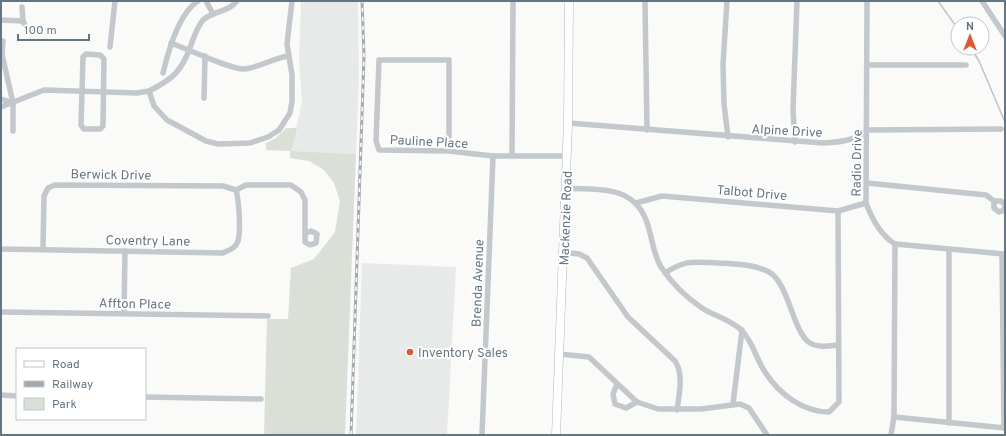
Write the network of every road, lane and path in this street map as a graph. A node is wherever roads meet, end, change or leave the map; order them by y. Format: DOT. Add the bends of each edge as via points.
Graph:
graph roads {
  1 [pos="115,1"];
  2 [pos="198,1"];
  3 [pos="206,1"];
  4 [pos="238,1"];
  5 [pos="292,1"];
  6 [pos="513,1"];
  7 [pos="569,1"];
  8 [pos="645,1"];
  9 [pos="727,1"];
  10 [pos="797,1"];
  11 [pos="866,1"];
  12 [pos="982,1"];
  13 [pos="22,7"];
  14 [pos="213,14"];
  15 [pos="1,20"];
  16 [pos="23,21"];
  17 [pos="38,31"];
  18 [pos="1005,36"];
  19 [pos="3,41"];
  20 [pos="172,43"];
  21 [pos="110,47"];
  22 [pos="189,50"];
  23 [pos="205,56"];
  24 [pos="288,56"];
  25 [pos="867,65"];
  26 [pos="966,65"];
  27 [pos="163,73"];
  28 [pos="83,91"];
  29 [pos="149,91"];
  30 [pos="103,93"];
  31 [pos="204,98"];
  32 [pos="1,99"];
  33 [pos="13,103"];
  34 [pos="1,107"];
  35 [pos="568,123"];
  36 [pos="1002,129"];
  37 [pos="647,130"];
  38 [pos="868,130"];
  39 [pos="13,131"];
  40 [pos="728,137"];
  41 [pos="795,142"];
  42 [pos="449,151"];
  43 [pos="493,156"];
  44 [pos="512,156"];
  45 [pos="567,156"];
  46 [pos="868,182"];
  47 [pos="566,188"];
  48 [pos="236,190"];
  49 [pos="994,201"];
  50 [pos="866,203"];
  51 [pos="636,204"];
  52 [pos="838,211"];
  53 [pos="306,233"];
  54 [pos="895,244"];
  55 [pos="1,249"];
  56 [pos="44,249"];
  57 [pos="948,250"];
  58 [pos="125,251"];
  59 [pos="563,252"];
  60 [pos="1004,254"];
  61 [pos="665,273"];
  62 [pos="1,312"];
  63 [pos="124,313"];
  64 [pos="268,316"];
  65 [pos="742,330"];
  66 [pos="838,345"];
  67 [pos="559,354"];
  68 [pos="618,384"];
  69 [pos="1,395"];
  70 [pos="16,396"];
  71 [pos="146,397"];
  72 [pos="261,399"];
  73 [pos="637,402"];
  74 [pos="734,404"];
  75 [pos="677,410"];
  76 [pos="894,417"];
  77 [pos="949,423"];
  78 [pos="1004,428"];
  79 [pos="482,435"];
  80 [pos="556,435"];
  81 [pos="767,435"];
  82 [pos="891,435"];
  1 -- 21 [label="street"];
  2 -- 20 [label="street" via="189,10"];
  3 -- 14 [label="street"];
  4 -- 14 [label="street"];
  5 -- 24 [label="street"];
  6 -- 44 [label="street"];
  7 -- 35 [label="main road, Mackenzie Road"];
  8 -- 37 [label="street"];
  9 -- 40 [label="street" via="723,64"];
  10 -- 41 [label="street" via="793,110"];
  11 -- 25 [label="street, Radio Drive"];
  12 -- 18 [label="street"];
  13 -- 16 [label="street"];
  14 -- 22 [label="street" via="203,20 198,27"];
  15 -- 16 [label="street"];
  16 -- 17 [label="street" via="27,30"];
  19 -- 33 [label="street" via="2,54"];
  20 -- 22 [label="street"];
  20 -- 27 [label="street"];
  22 -- 23 [label="street"];
  22 -- 29 [label="street" via="175,75"];
  23 -- 24 [label="street" via="244,69"];
  23 -- 31 [label="street"];
  24 -- 29 [label="street" via="292,75 290,113 279,130 250,143 218,144 192,135 168,120 154,106"];
  25 -- 26 [label="street"];
  25 -- 38 [label="street, Radio Drive"];
  28 -- 30 [label="street"];
  28 -- 30 [label="street" via="81,125 84,128 102,128"];
  28 -- 30 [label="street" via="83,57 86,54 100,55 104,59"];
  28 -- 33 [label="street" via="44,90"];
  29 -- 30 [label="street"];
  32 -- 33 [label="street"];
  33 -- 34 [label="street"];
  33 -- 39 [label="street"];
  35 -- 37 [label="street, Alpine Drive"];
  35 -- 45 [label="main road, Mackenzie Road"];
  36 -- 38 [label="street"];
  37 -- 40 [label="street, Alpine Drive"];
  38 -- 41 [label="street, Alpine Drive" via="849,141"];
  38 -- 46 [label="street, Radio Drive"];
  40 -- 41 [label="street, Alpine Drive"];
  42 -- 42 [label="street, Pauline Place" via="379,150 376,141 379,60 449,60"];
  42 -- 43 [label="street, Pauline Place"];
  43 -- 44 [label="street, Pauline Place"];
  43 -- 79 [label="street, Brenda Avenue"];
  44 -- 45 [label="street, Pauline Place"];
  45 -- 47 [label="main road, Mackenzie Road"];
  46 -- 49 [label="street" via="986,195"];
  46 -- 50 [label="street, Radio Drive"];
  47 -- 51 [label="street" via="614,192"];
  47 -- 59 [label="main road, Mackenzie Road"];
  48 -- 53 [label="street" via="246,185 291,185 301,192 305,200"];
  48 -- 56 [label="street, Berwick Drive" via="223,186 55,185 48,188 44,196"];
  48 -- 58 [label="street, Coventry Lane" via="239,202 238,242 233,249 223,253"];
  50 -- 52 [label="street, Talbot Drive"];
  50 -- 54 [label="street, Radio Drive" via="881,231"];
  51 -- 52 [label="street, Talbot Drive" via="662,196"];
  51 -- 61 [label="street" via="648,225 654,254"];
  52 -- 66 [label="street"];
  54 -- 57 [label="street"];
  54 -- 76 [label="street"];
  55 -- 56 [label="street, Coventry Lane"];
  56 -- 58 [label="street, Coventry Lane"];
  57 -- 60 [label="street"];
  57 -- 77 [label="street"];
  58 -- 63 [label="street"];
  59 -- 67 [label="main road, Mackenzie Road"];
  59 -- 75 [label="street" via="580,254 587,258 628,317 675,360 680,381"];
  60 -- 78 [label="street"];
  61 -- 65 [label="street" via="702,309 718,315"];
  61 -- 66 [label="street" via="678,264 689,262 745,265 770,272 783,291 802,332 810,343 822,346"];
  62 -- 63 [label="street, Affton Place"];
  63 -- 64 [label="street, Affton Place"];
  65 -- 66 [label="street" via="765,372 804,408 817,412 829,412 839,402"];
  65 -- 74 [label="street"];
  67 -- 68 [label="street" via="589,357"];
  67 -- 80 [label="main road, Mackenzie Road"];
  68 -- 73 [label="street"];
  68 -- 73 [label="street" via="613,394 615,404 626,408"];
  69 -- 70 [label="street"];
  71 -- 72 [label="street"];
  73 -- 75 [label="street" via="658,409"];
  74 -- 75 [label="street"];
  74 -- 81 [label="street" via="749,408"];
  76 -- 77 [label="street"];
  76 -- 82 [label="street"];
  77 -- 78 [label="street"];
}
